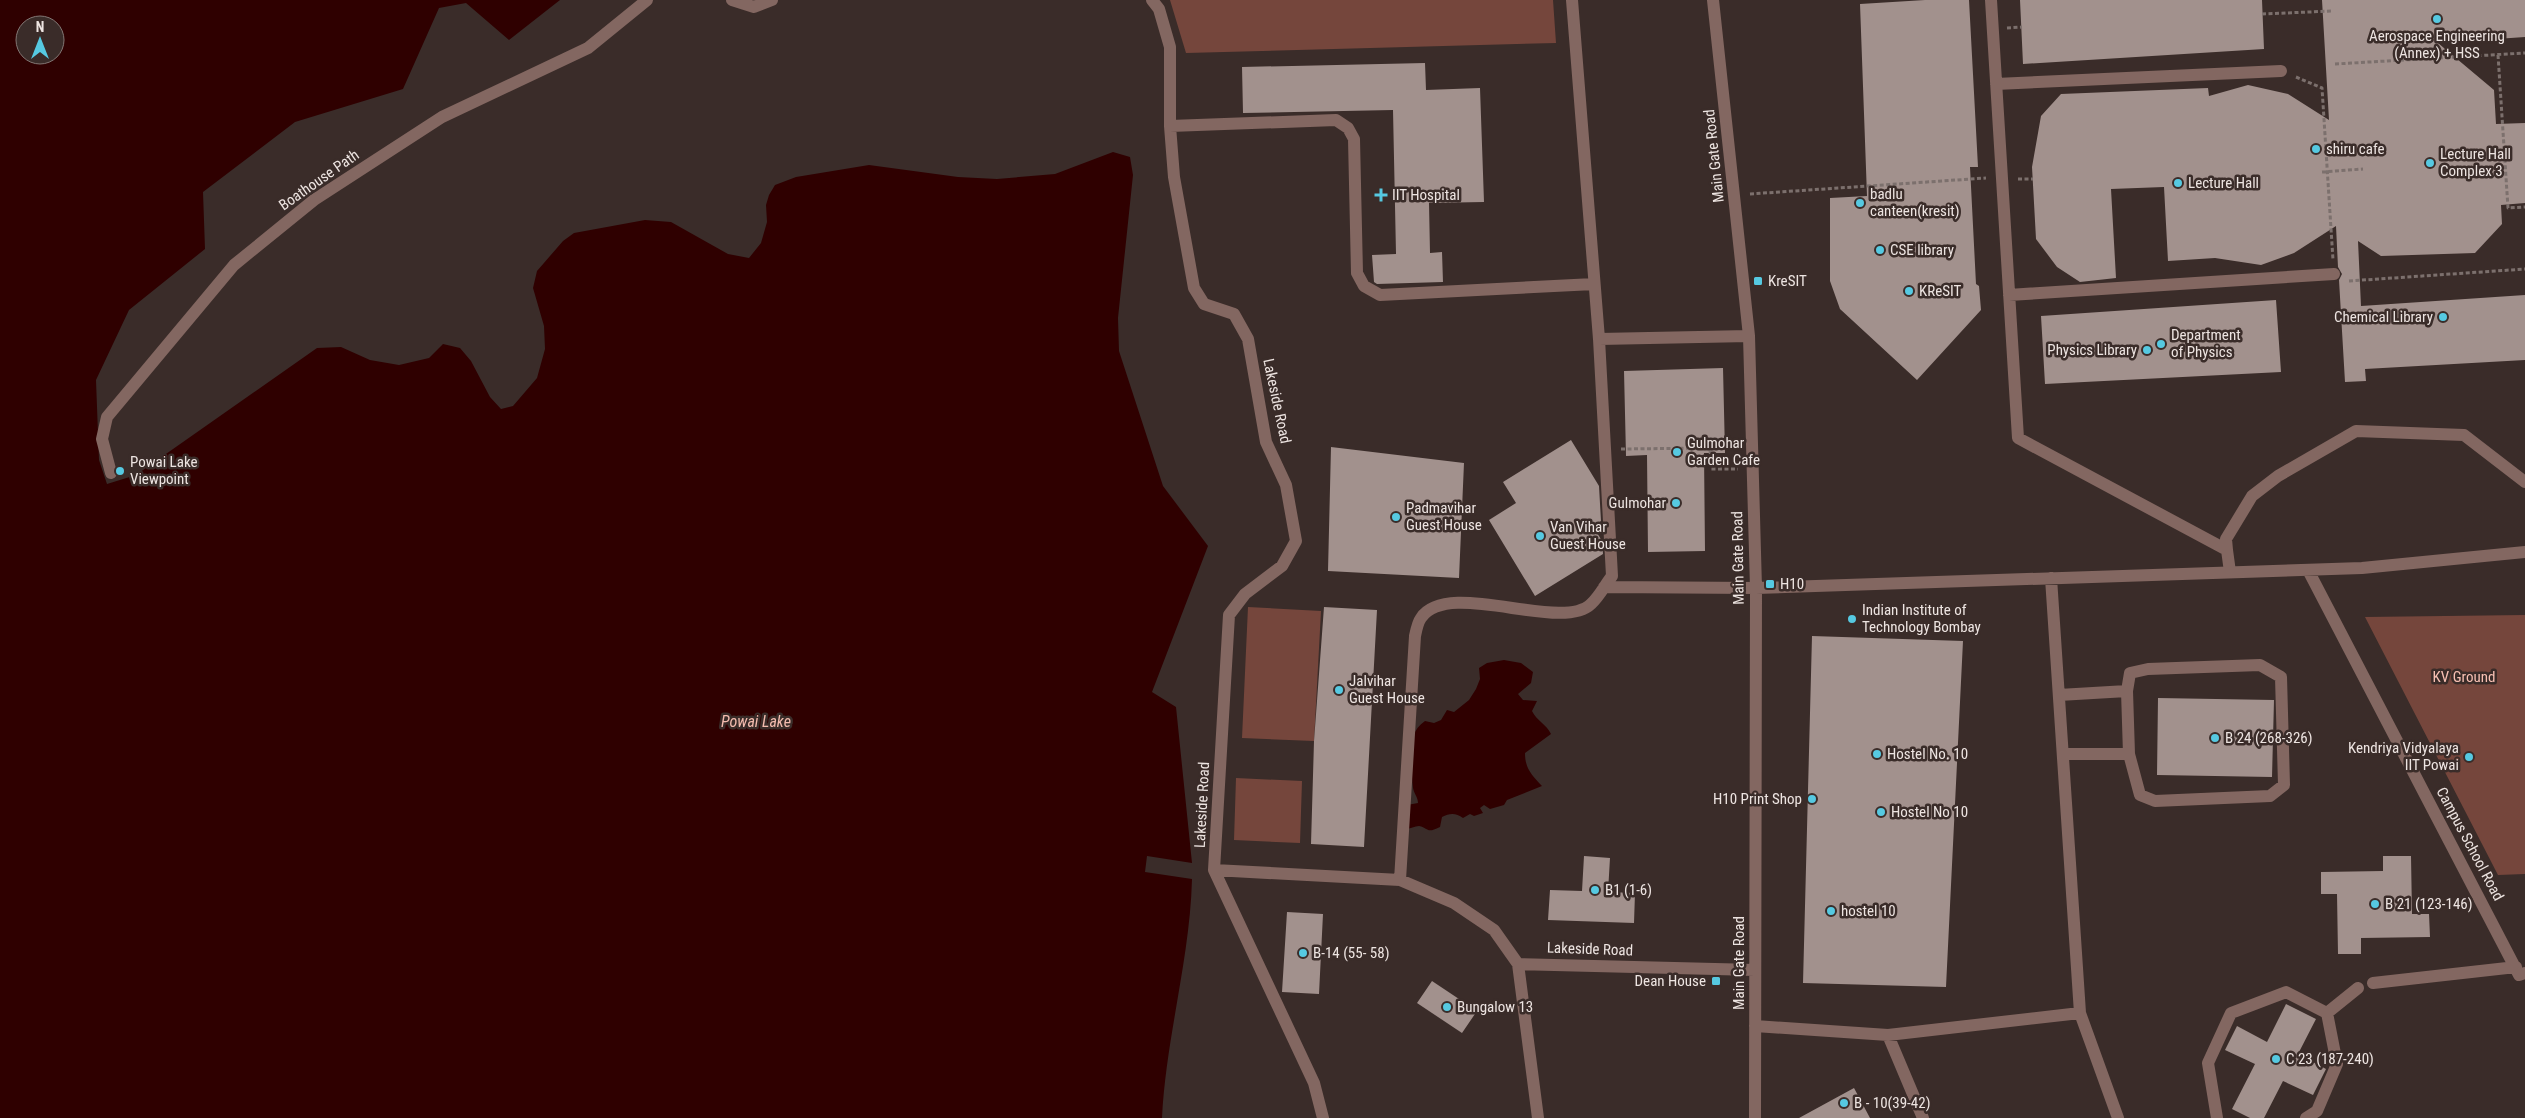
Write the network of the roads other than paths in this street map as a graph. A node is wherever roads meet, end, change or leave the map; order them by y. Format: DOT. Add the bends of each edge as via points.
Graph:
graph roads {
  1 [pos="646,0"];
  2 [pos="732,0"];
  3 [pos="772,0"];
  4 [pos="1152,0"];
  5 [pos="1572,0"];
  6 [pos="1713,0"];
  7 [pos="1991,0"];
  8 [pos="2281,71"];
  9 [pos="1996,84"];
  10 [pos="1170,126"];
  11 [pos="2334,274"];
  12 [pos="1594,284"];
  13 [pos="2009,294"];
  14 [pos="1749,336"];
  15 [pos="1599,339"];
  16 [pos="111,473"];
  17 [pos="2525,482"];
  18 [pos="2227,550"];
  19 [pos="2525,552"];
  20 [pos="2308,570"];
  21 [pos="2230,572"];
  22 [pos="2051,578"];
  23 [pos="1604,587"];
  24 [pos="1756,588"];
  25 [pos="2127,691"];
  26 [pos="2059,695"];
  27 [pos="2063,754"];
  28 [pos="2129,754"];
  29 [pos="1214,870"];
  30 [pos="1400,880"];
  31 [pos="1518,964"];
  32 [pos="1755,970"];
  33 [pos="2520,972"];
  34 [pos="2373,983"];
  35 [pos="2358,988"];
  36 [pos="2080,1013"];
  37 [pos="2327,1013"];
  38 [pos="1755,1026"];
  39 [pos="1888,1035"];
  40 [pos="1323,1118"];
  41 [pos="1538,1118"];
  42 [pos="1755,1118"];
  43 [pos="1923,1118"];
  44 [pos="2118,1118"];
  45 [pos="2217,1118"];
  46 [pos="2306,1118"];
  1 -- 16 [label="street, Boathouse Path" via="588,48 442,117 314,200 234,265 108,417 102,439"];
  2 -- 3 [label="street" via="754,7"];
  4 -- 10 [label="street, Lakeside Road" via="1160,9 1170,47"];
  5 -- 12 [label="street"];
  6 -- 14 [label="street, Main Gate Road"];
  7 -- 9 [label="street"];
  8 -- 9 [label="street"];
  9 -- 13 [label="street"];
  10 -- 12 [label="street" via="1336,120 1348,128 1354,139 1357,273 1364,286 1380,294"];
  10 -- 29 [label="street, Lakeside Road" via="1174,177 1194,288 1204,304 1234,314 1248,339 1266,442 1286,486 1296,541 1282,566 1245,594 1229,615"];
  11 -- 13 [label="street"];
  12 -- 15 [label="street"];
  13 -- 18 [label="street" via="2018,438"];
  14 -- 15 [label="street"];
  14 -- 24 [label="street, Main Gate Road"];
  15 -- 23 [label="street" via="1612,576"];
  17 -- 18 [label="street" via="2464,435 2356,431 2278,476 2252,496 2226,539"];
  18 -- 21 [label="street"];
  19 -- 20 [label="street"];
  20 -- 21 [label="street"];
  20 -- 33 [label="street, Campus School Road"];
  21 -- 22 [label="street"];
  22 -- 24 [label="street"];
  22 -- 26 [label="street"];
  23 -- 24 [label="street"];
  23 -- 30 [label="street" via="1591,606 1563,614 1456,602 1432,608 1421,618 1415,636"];
  24 -- 32 [label="street, Main Gate Road"];
  25 -- 26 [label="street"];
  25 -- 28 [label="street"];
  25 -- 28 [label="street" via="2130,673 2148,669 2260,666 2281,677 2284,785 2270,796 2156,801 2140,795"];
  26 -- 27 [label="street"];
  27 -- 28 [label="street"];
  27 -- 36 [label="street"];
  29 -- 30 [label="street"];
  29 -- 40 [label="street, Lakeside Road" via="1314,1083"];
  30 -- 31 [label="street" via="1454,903 1494,930"];
  31 -- 32 [label="street, Lakeside Road"];
  31 -- 41 [label="street"];
  32 -- 38 [label="street, Main Gate Road"];
  33 -- 34 [label="street"];
  35 -- 37 [label="street"];
  36 -- 39 [label="street"];
  36 -- 44 [label="street"];
  37 -- 45 [label="street" via="2286,992 2231,1013 2208,1063"];
  37 -- 46 [label="street" via="2337,1064 2317,1111"];
  38 -- 39 [label="street"];
  38 -- 42 [label="street, Main Gate Road"];
  39 -- 43 [label="street"];
}
